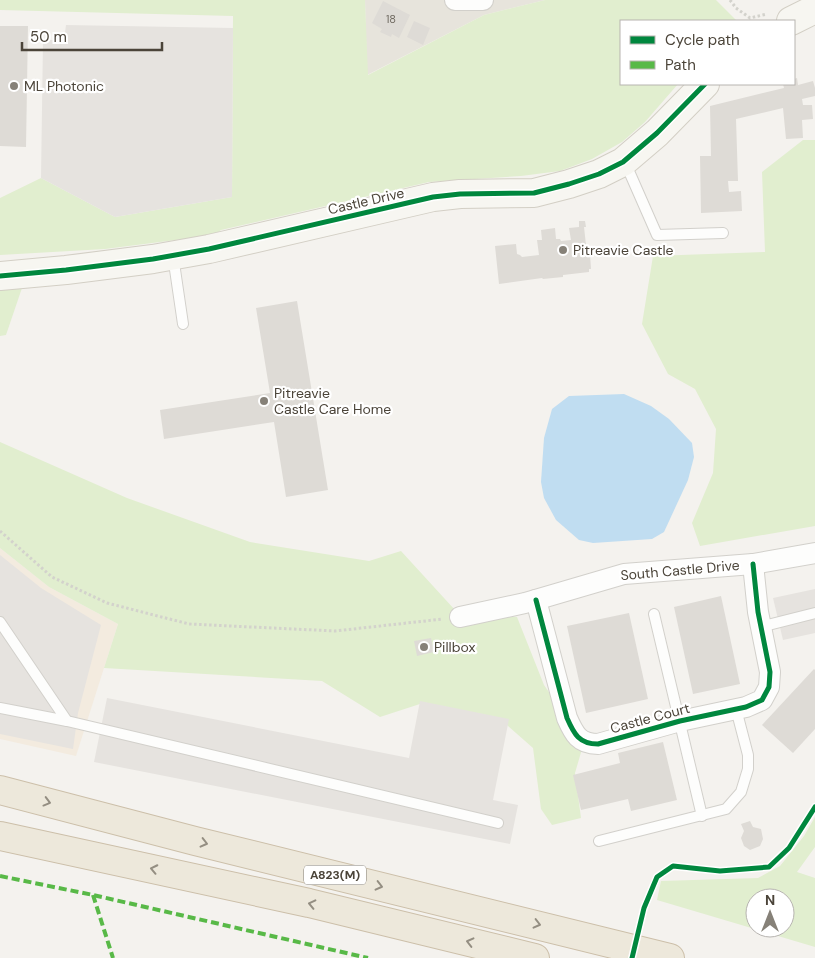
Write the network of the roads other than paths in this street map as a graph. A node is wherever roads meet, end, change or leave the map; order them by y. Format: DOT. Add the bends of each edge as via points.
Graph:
graph roads {
  1 [pos="455,0"];
  2 [pos="483,0"];
  3 [pos="815,9"];
  4 [pos="779,18"];
  5 [pos="705,85"];
  6 [pos="623,162"];
  7 [pos="723,233"];
  8 [pos="172,255"];
  9 [pos="0,276"];
  10 [pos="183,324"];
  11 [pos="815,553"];
  12 [pos="753,564"];
  13 [pos="536,600"];
  14 [pos="815,613"];
  15 [pos="654,614"];
  16 [pos="460,617"];
  17 [pos="0,622"];
  18 [pos="760,627"];
  19 [pos="0,708"];
  20 [pos="736,709"];
  21 [pos="67,721"];
  22 [pos="680,721"];
  23 [pos="0,790"];
  24 [pos="702,816"];
  25 [pos="498,822"];
  26 [pos="0,836"];
  27 [pos="599,841"];
  28 [pos="534,958"];
  29 [pos="670,958"];
  1 -- 2 [label="street"];
  3 -- 4 [label="street"];
  5 -- 6 [label="street, Castle Drive"];
  6 -- 7 [label="lane" via="657,235"];
  6 -- 8 [label="street, Castle Drive" via="599,174 534,193 433,197"];
  8 -- 9 [label="street, Castle Drive"];
  8 -- 10 [label="lane"];
  11 -- 12 [label="street, South Castle Drive"];
  12 -- 13 [label="street, South Castle Drive" via="624,574"];
  12 -- 18 [label="street, Castle Court"];
  13 -- 16 [label="street, South Castle Drive"];
  13 -- 22 [label="street, Castle Court" via="567,718 578,738 588,744 598,744"];
  14 -- 18 [label="lane"];
  15 -- 22 [label="lane"];
  17 -- 21 [label="lane"];
  18 -- 20 [label="street, Castle Court" via="770,672 769,687 762,700"];
  19 -- 21 [label="lane"];
  20 -- 22 [label="street, Castle Court"];
  20 -- 24 [label="lane" via="748,755 748,769 741,792 726,809"];
  21 -- 25 [label="lane"];
  22 -- 24 [label="lane"];
  23 -- 29 [label="highway, A823(M), one-way"];
  24 -- 27 [label="lane"];
  28 -- 26 [label="highway, A823(M), one-way" via="309,903"];
}
